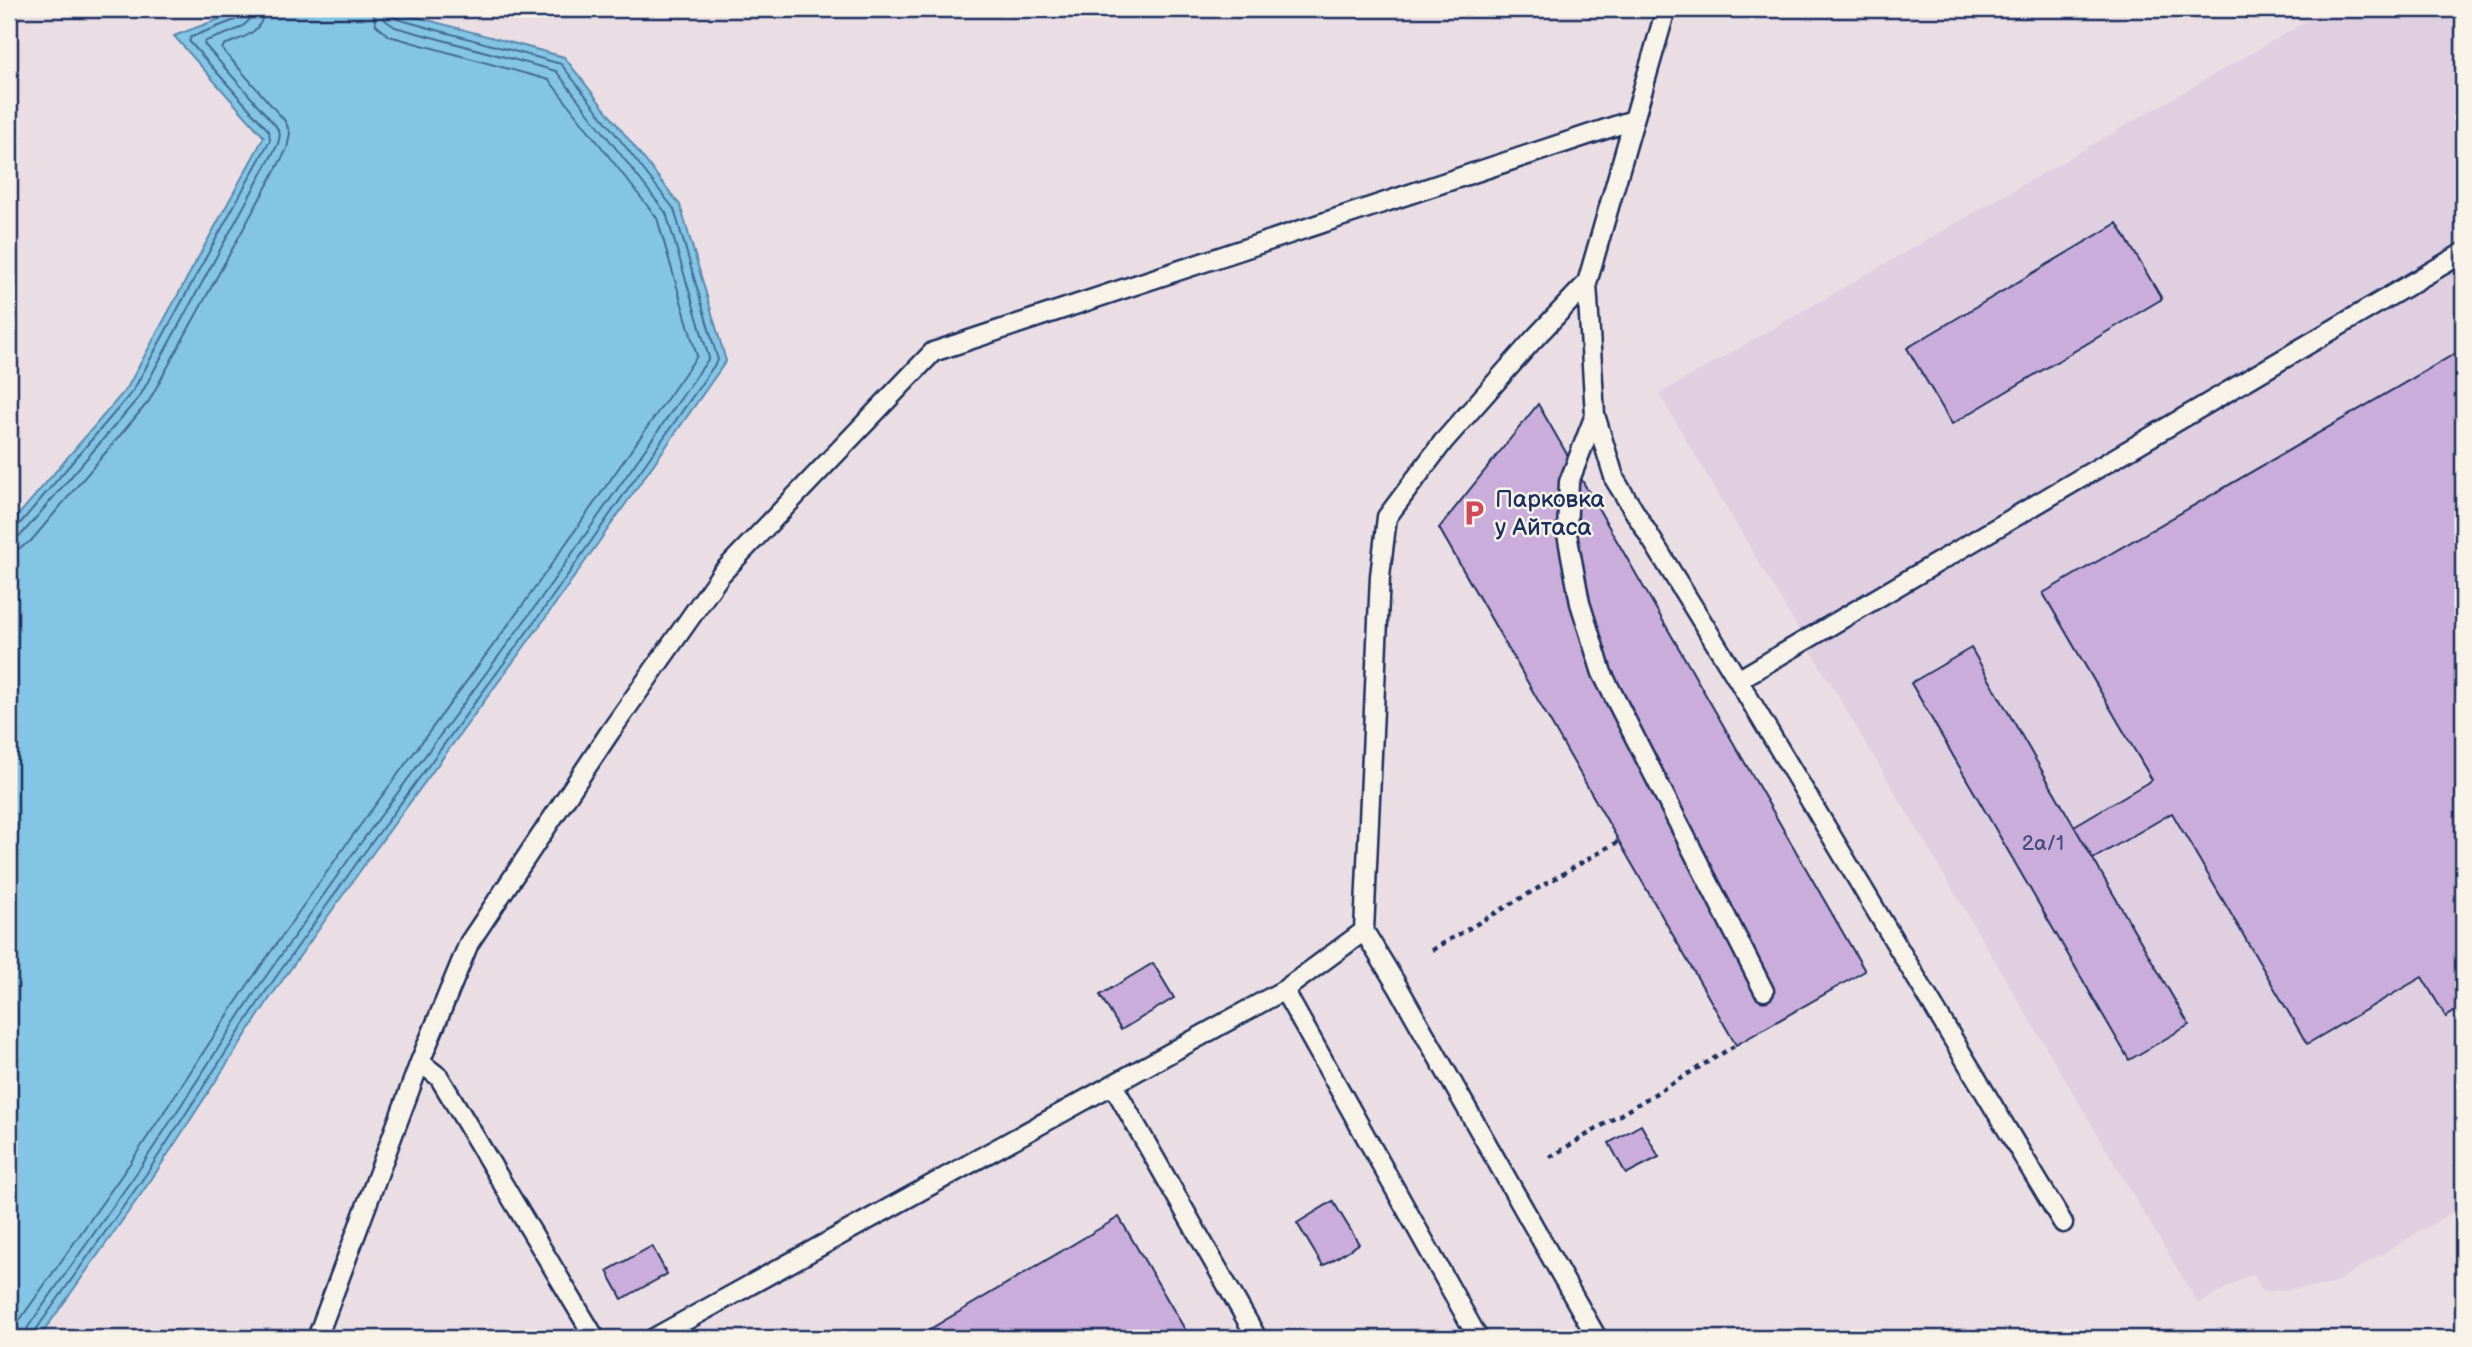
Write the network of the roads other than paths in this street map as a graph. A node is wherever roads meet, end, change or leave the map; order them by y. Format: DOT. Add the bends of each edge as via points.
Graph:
graph roads {
  1 [pos="1666,9"];
  2 [pos="1633,120"];
  3 [pos="2463,253"];
  4 [pos="1587,284"];
  5 [pos="1595,415"];
  6 [pos="1738,680"];
  7 [pos="1363,931"];
  8 [pos="1284,990"];
  9 [pos="1764,991"];
  10 [pos="420,1062"];
  11 [pos="1112,1084"];
  12 [pos="2063,1223"];
  13 [pos="317,1338"];
  14 [pos="594,1338"];
  15 [pos="654,1338"];
  16 [pos="1257,1338"];
  17 [pos="1478,1338"];
  18 [pos="1597,1338"];
  1 -- 2 [label="lane"];
  2 -- 4 [label="lane"];
  2 -- 10 [label="lane" via="933,352 722,574 469,943"];
  3 -- 6 [label="lane"];
  4 -- 5 [label="lane"];
  4 -- 7 [label="lane" via="1443,442 1387,517 1380,576"];
  5 -- 6 [label="lane" via="1615,480"];
  5 -- 9 [label="lane" via="1569,482 1567,534 1580,603 1602,673"];
  6 -- 12 [label="lane"];
  7 -- 8 [label="lane"];
  7 -- 18 [label="lane"];
  8 -- 11 [label="lane"];
  8 -- 17 [label="lane"];
  10 -- 13 [label="lane"];
  10 -- 14 [label="lane" via="439,1077"];
  11 -- 15 [label="lane"];
  11 -- 16 [label="lane"];
}
